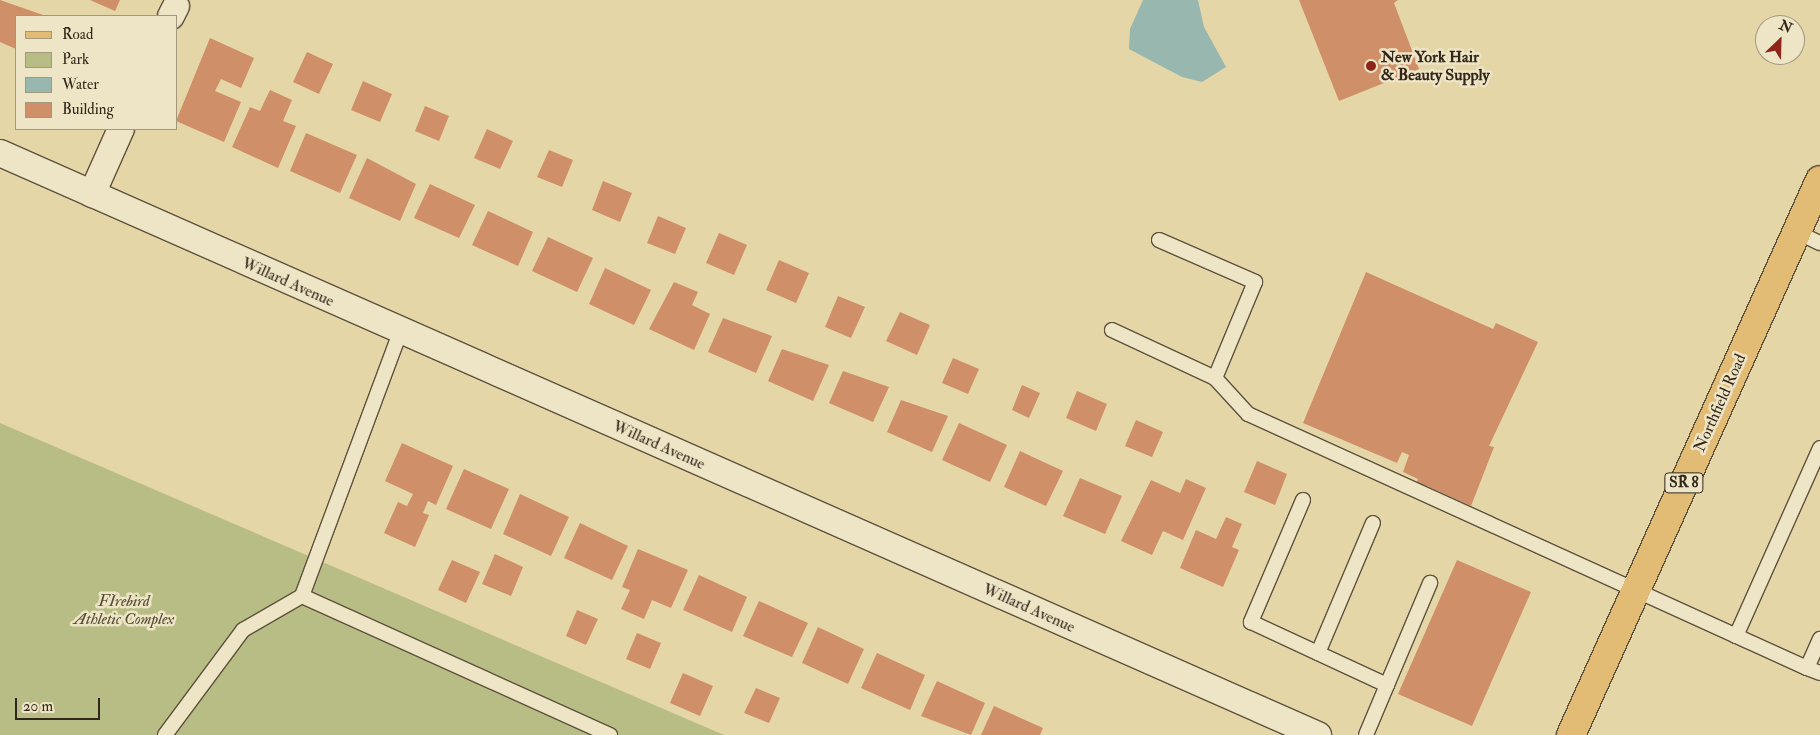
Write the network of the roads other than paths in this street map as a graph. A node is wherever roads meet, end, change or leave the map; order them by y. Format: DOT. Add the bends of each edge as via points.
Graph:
graph roads {
  1 [pos="121,130"];
  2 [pos="0,153"];
  3 [pos="1820,180"];
  4 [pos="92,194"];
  5 [pos="1808,237"];
  6 [pos="1159,240"];
  7 [pos="1112,330"];
  8 [pos="400,332"];
  9 [pos="1216,378"];
  10 [pos="1820,448"];
  11 [pos="1303,500"];
  12 [pos="1373,524"];
  13 [pos="1430,583"];
  14 [pos="1635,592"];
  15 [pos="302,596"];
  16 [pos="1736,636"];
  17 [pos="1820,639"];
  18 [pos="1318,653"];
  19 [pos="1814,670"];
  20 [pos="1386,684"];
  21 [pos="165,735"];
  22 [pos="610,735"];
  23 [pos="1318,735"];
  24 [pos="1366,735"];
  25 [pos="1571,735"];
  1 -- 4 [label="street"];
  2 -- 4 [label="street, Willard Avenue"];
  3 -- 5 [label="main road, Northfield Road / SR 8"];
  4 -- 8 [label="street, Willard Avenue"];
  5 -- 14 [label="main road, Northfield Road / SR 8"];
  6 -- 9 [label="lane" via="1255,282"];
  7 -- 9 [label="lane"];
  8 -- 15 [label="lane"];
  8 -- 23 [label="street, Willard Avenue"];
  9 -- 14 [label="lane" via="1248,414"];
  10 -- 16 [label="lane"];
  11 -- 18 [label="lane" via="1251,622"];
  12 -- 18 [label="lane"];
  13 -- 20 [label="lane"];
  14 -- 16 [label="lane"];
  14 -- 25 [label="main road, Northfield Road / SR 8"];
  15 -- 21 [label="lane" via="243,630"];
  15 -- 22 [label="lane"];
  16 -- 19 [label="lane"];
  17 -- 19 [label="lane"];
  18 -- 20 [label="lane"];
  20 -- 24 [label="lane"];
}
